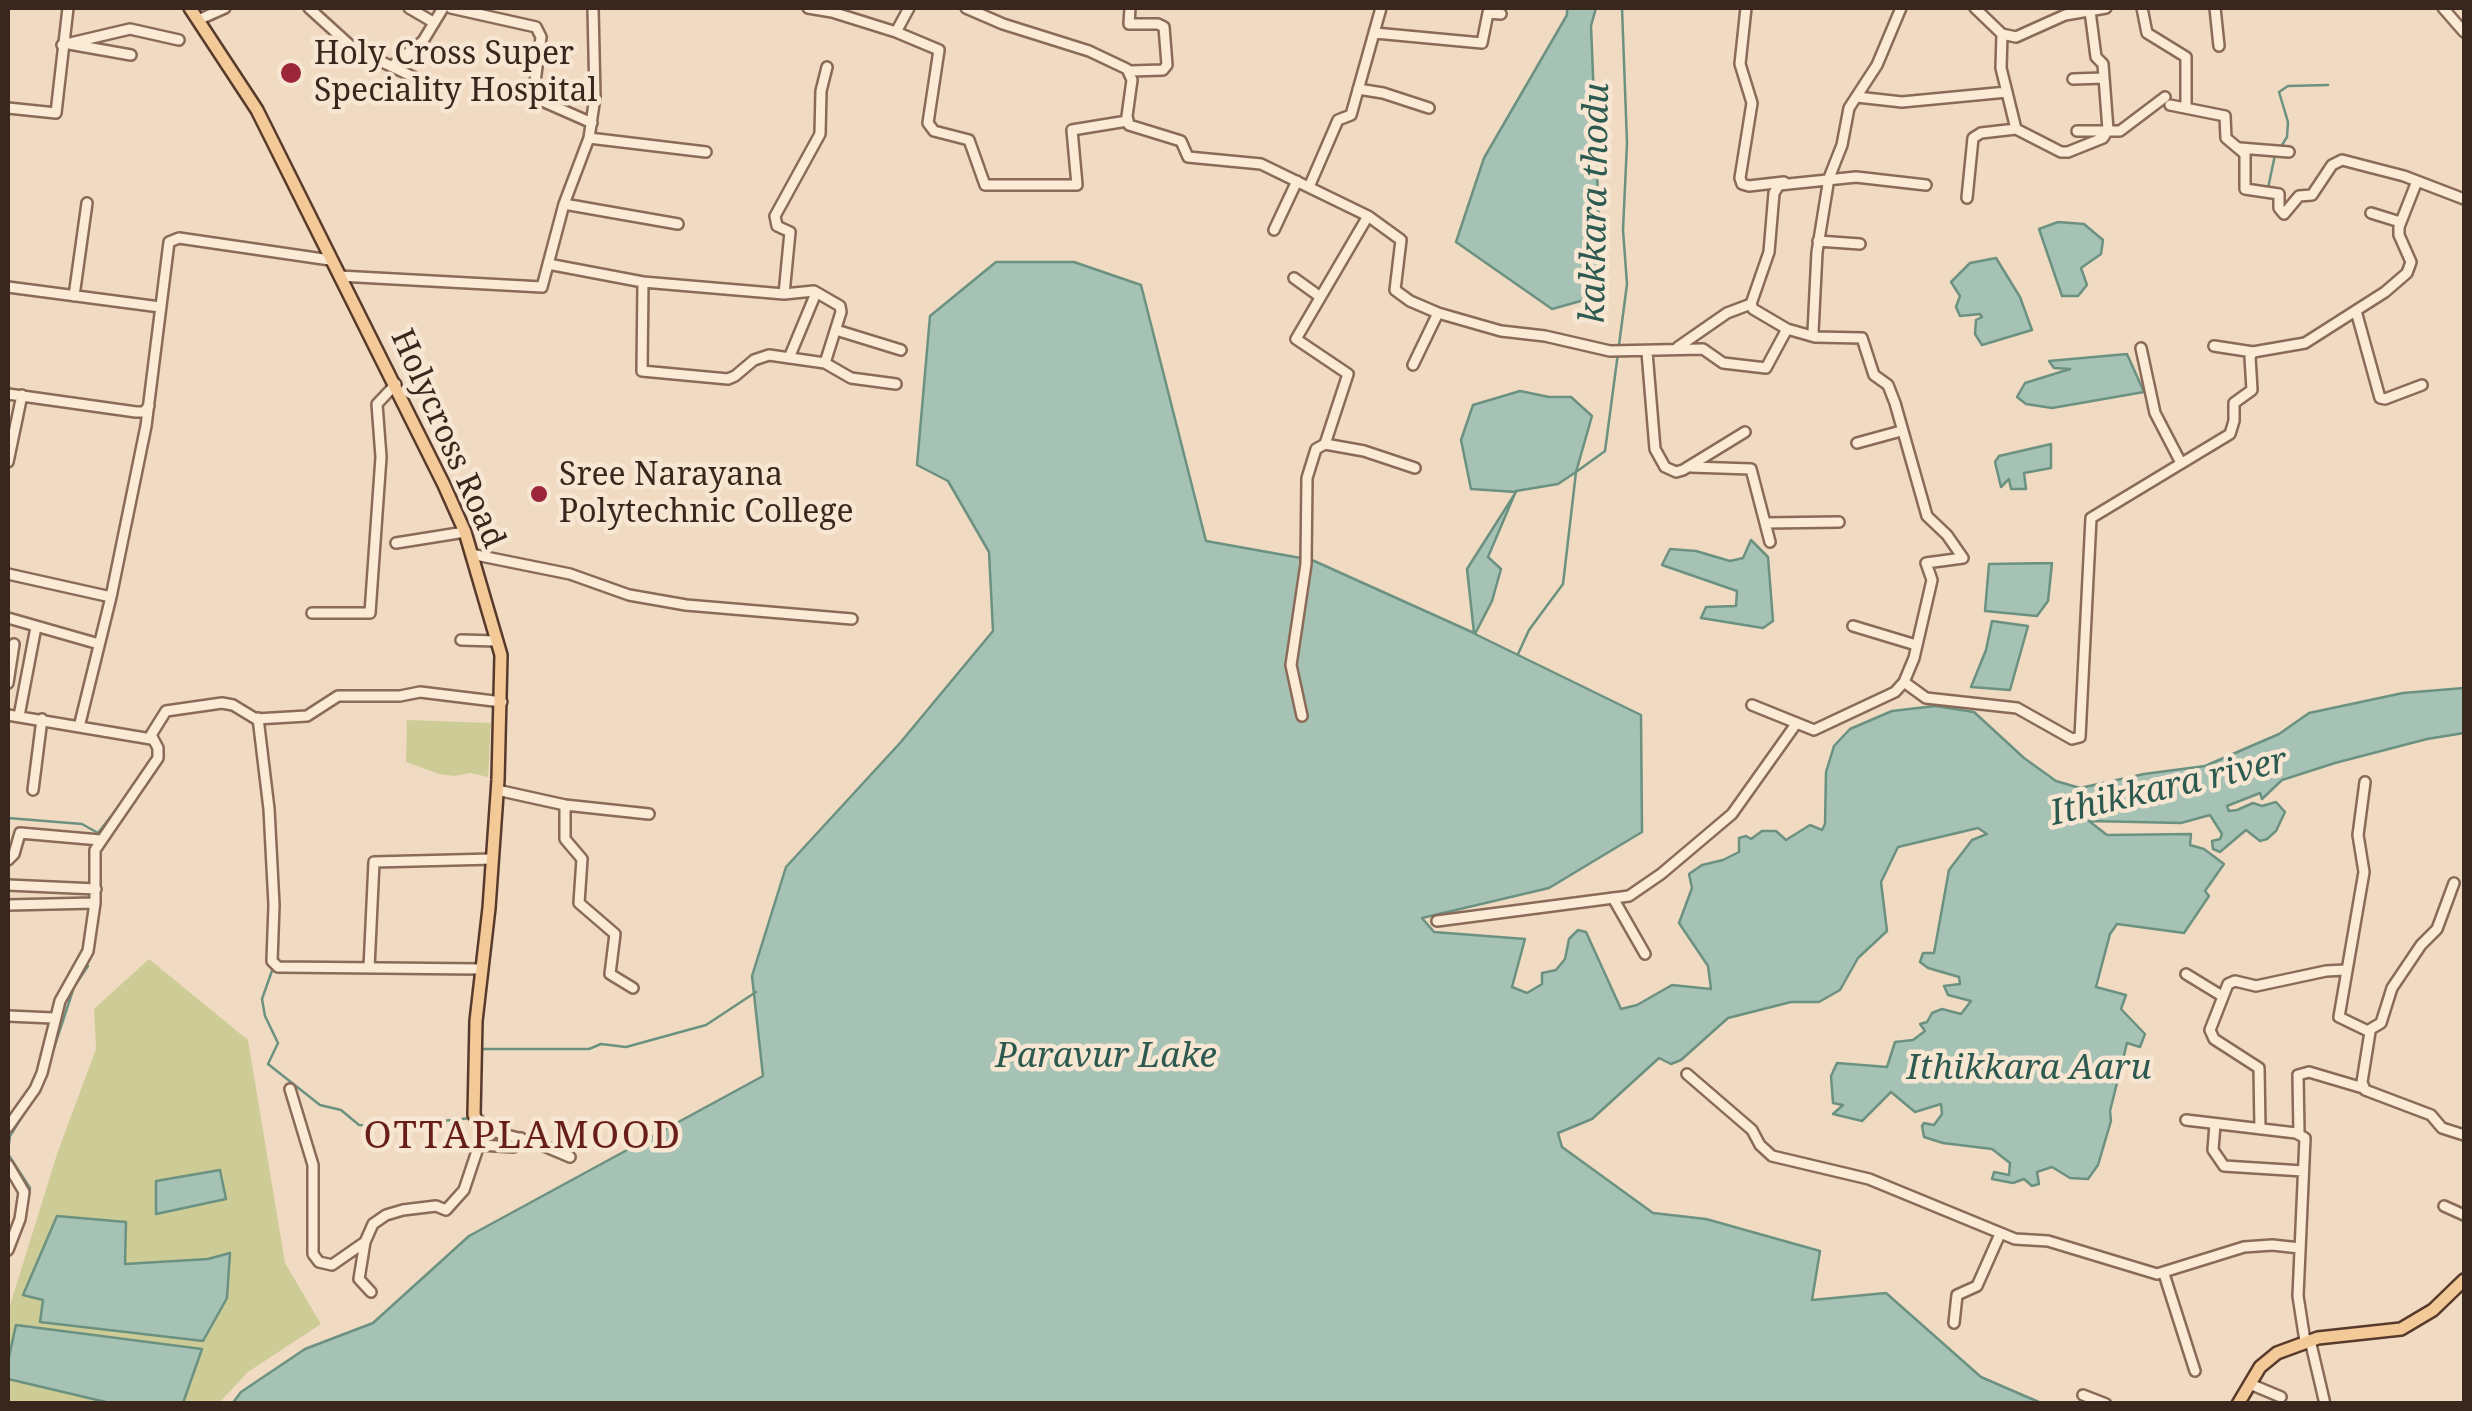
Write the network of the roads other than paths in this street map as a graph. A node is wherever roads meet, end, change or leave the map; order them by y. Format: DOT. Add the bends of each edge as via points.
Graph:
graph roads {
  1 [pos="68,8"];
  2 [pos="190,8"];
  3 [pos="225,8"];
  4 [pos="310,8"];
  5 [pos="409,8"];
  6 [pos="442,8"];
  7 [pos="451,8"];
  8 [pos="594,8"];
  9 [pos="808,8"];
  10 [pos="910,8"];
  11 [pos="966,8"];
  12 [pos="1130,8"];
  13 [pos="1381,8"];
  14 [pos="1746,8"];
  15 [pos="1901,8"];
  16 [pos="1975,8"];
  17 [pos="2106,8"];
  18 [pos="2142,8"];
  19 [pos="2214,8"];
  20 [pos="2443,8"];
  21 [pos="2090,11"];
  22 [pos="1501,14"];
  23 [pos="198,20"];
  24 [pos="433,22"];
  25 [pos="896,32"];
  26 [pos="2464,32"];
  27 [pos="1376,34"];
  28 [pos="2002,34"];
  29 [pos="179,40"];
  30 [pos="64,44"];
  31 [pos="2219,46"];
  32 [pos="131,54"];
  33 [pos="392,66"];
  34 [pos="827,67"];
  35 [pos="1130,72"];
  36 [pos="2104,78"];
  37 [pos="2073,79"];
  38 [pos="428,84"];
  39 [pos="1358,90"];
  40 [pos="2007,92"];
  41 [pos="1857,97"];
  42 [pos="2186,107"];
  43 [pos="8,108"];
  44 [pos="1428,108"];
  45 [pos="1127,121"];
  46 [pos="592,123"];
  47 [pos="2016,129"];
  48 [pos="2108,130"];
  49 [pos="2077,132"];
  50 [pos="589,138"];
  51 [pos="2240,148"];
  52 [pos="706,152"];
  53 [pos="2290,152"];
  54 [pos="1828,178"];
  55 [pos="1298,181"];
  56 [pos="2417,181"];
  57 [pos="1784,182"];
  58 [pos="1926,184"];
  59 [pos="1309,187"];
  60 [pos="1967,198"];
  61 [pos="2464,199"];
  62 [pos="87,202"];
  63 [pos="564,204"];
  64 [pos="2371,213"];
  65 [pos="1368,216"];
  66 [pos="2400,222"];
  67 [pos="678,224"];
  68 [pos="1274,230"];
  69 [pos="1818,241"];
  70 [pos="1860,244"];
  71 [pos="330,260"];
  72 [pos="548,264"];
  73 [pos="339,276"];
  74 [pos="1294,278"];
  75 [pos="644,282"];
  76 [pos="8,287"];
  77 [pos="816,293"];
  78 [pos="784,294"];
  79 [pos="74,296"];
  80 [pos="1319,296"];
  81 [pos="1751,304"];
  82 [pos="160,308"];
  83 [pos="2356,311"];
  84 [pos="1438,312"];
  85 [pos="1788,329"];
  86 [pos="836,330"];
  87 [pos="1815,337"];
  88 [pos="2214,346"];
  89 [pos="1678,347"];
  90 [pos="2141,348"];
  91 [pos="901,350"];
  92 [pos="1647,352"];
  93 [pos="2253,352"];
  94 [pos="789,358"];
  95 [pos="825,363"];
  96 [pos="1414,365"];
  97 [pos="396,384"];
  98 [pos="896,384"];
  99 [pos="2422,384"];
  100 [pos="8,394"];
  101 [pos="22,395"];
  102 [pos="149,406"];
  103 [pos="1745,432"];
  104 [pos="1902,432"];
  105 [pos="1325,444"];
  106 [pos="1857,444"];
  107 [pos="8,462"];
  108 [pos="2181,463"];
  109 [pos="1689,466"];
  110 [pos="1414,468"];
  111 [pos="1839,522"];
  112 [pos="1766,523"];
  113 [pos="465,532"];
  114 [pos="1770,542"];
  115 [pos="396,543"];
  116 [pos="472,554"];
  117 [pos="8,574"];
  118 [pos="111,598"];
  119 [pos="312,612"];
  120 [pos="8,618"];
  121 [pos="852,618"];
  122 [pos="1853,626"];
  123 [pos="36,627"];
  124 [pos="461,640"];
  125 [pos="497,642"];
  126 [pos="14,644"];
  127 [pos="99,644"];
  128 [pos="1916,645"];
  129 [pos="1904,682"];
  130 [pos="8,683"];
  131 [pos="502,702"];
  132 [pos="1752,705"];
  133 [pos="13,715"];
  134 [pos="1302,716"];
  135 [pos="258,718"];
  136 [pos="42,719"];
  137 [pos="1796,724"];
  138 [pos="78,727"];
  139 [pos="151,739"];
  140 [pos="2365,782"];
  141 [pos="33,790"];
  142 [pos="498,790"];
  143 [pos="565,805"];
  144 [pos="649,814"];
  145 [pos="100,840"];
  146 [pos="493,859"];
  147 [pos="8,860"];
  148 [pos="2454,883"];
  149 [pos="8,885"];
  150 [pos="96,889"];
  151 [pos="1614,898"];
  152 [pos="95,903"];
  153 [pos="8,905"];
  154 [pos="1437,922"];
  155 [pos="1645,954"];
  156 [pos="369,968"];
  157 [pos="480,970"];
  158 [pos="2345,970"];
  159 [pos="2186,974"];
  160 [pos="633,988"];
  161 [pos="2222,996"];
  162 [pos="8,1016"];
  163 [pos="53,1018"];
  164 [pos="2369,1030"];
  165 [pos="1687,1074"];
  166 [pos="2363,1088"];
  167 [pos="290,1089"];
  168 [pos="476,1119"];
  169 [pos="2186,1120"];
  170 [pos="2215,1124"];
  171 [pos="8,1127"];
  172 [pos="2260,1129"];
  173 [pos="2299,1134"];
  174 [pos="2464,1135"];
  175 [pos="521,1138"];
  176 [pos="570,1158"];
  177 [pos="9,1170"];
  178 [pos="2304,1171"];
  179 [pos="8,1206"];
  180 [pos="2444,1206"];
  181 [pos="24,1207"];
  182 [pos="2464,1214"];
  183 [pos="2000,1234"];
  184 [pos="365,1242"];
  185 [pos="2300,1248"];
  186 [pos="8,1250"];
  187 [pos="2164,1274"];
  188 [pos="2464,1280"];
  189 [pos="370,1292"];
  190 [pos="1954,1323"];
  191 [pos="2307,1341"];
  192 [pos="2194,1371"];
  193 [pos="2250,1384"];
  194 [pos="2083,1395"];
  195 [pos="2281,1397"];
  196 [pos="2106,1404"];
  197 [pos="2238,1404"];
  198 [pos="2325,1404"];
  1 -- 30 [label="street"];
  2 -- 23 [label="main road, Holycross Road"];
  3 -- 23 [label="street"];
  4 -- 33 [label="street" via="353,48"];
  5 -- 24 [label="street"];
  6 -- 24 [label="street"];
  7 -- 46 [label="street" via="536,27 532,97"];
  8 -- 46 [label="street"];
  9 -- 25 [label="street"];
  10 -- 25 [label="street"];
  11 -- 35 [label="street"];
  12 -- 35 [label="street" via="1129,24 1164,27 1167,65"];
  13 -- 27 [label="street"];
  14 -- 57 [label="street" via="1740,64 1752,112 1740,178 1749,186"];
  15 -- 41 [label="street"];
  16 -- 28 [label="street"];
  17 -- 21 [label="street"];
  18 -- 42 [label="street" via="2147,33 2186,57"];
  19 -- 31 [label="street"];
  20 -- 26 [label="street"];
  21 -- 28 [label="street" via="2024,36"];
  21 -- 36 [label="street"];
  22 -- 27 [label="street" via="1488,13 1482,43"];
  23 -- 71 [label="main road, Holycross Road" via="257,110"];
  24 -- 33 [label="street" via="423,41"];
  25 -- 45 [label="street" via="939,50 928,123 934,131 969,140 985,186 1077,185 1072,130"];
  27 -- 39 [label="street"];
  28 -- 40 [label="street"];
  29 -- 30 [label="street" via="130,29"];
  30 -- 32 [label="street"];
  30 -- 43 [label="street" via="56,113"];
  33 -- 38 [label="street"];
  34 -- 78 [label="street" via="820,134 775,216 777,226 790,232"];
  35 -- 45 [label="street"];
  36 -- 37 [label="street"];
  36 -- 48 [label="street"];
  39 -- 44 [label="street"];
  39 -- 59 [label="street" via="1351,115 1338,120"];
  40 -- 41 [label="street" via="1902,102"];
  40 -- 47 [label="street"];
  41 -- 54 [label="street"];
  42 -- 48 [label="street" via="2168,101 2120,131"];
  42 -- 51 [label="street" via="2225,116 2226,138"];
  45 -- 55 [label="street" via="1182,140 1188,157 1261,164"];
  46 -- 50 [label="street"];
  47 -- 48 [label="street" via="2063,153"];
  47 -- 60 [label="street" via="1973,138"];
  48 -- 49 [label="street"];
  50 -- 52 [label="street"];
  50 -- 63 [label="street"];
  51 -- 53 [label="street"];
  51 -- 56 [label="street" via="2246,189 2279,194 2284,214 2299,196 2312,195 2342,160"];
  54 -- 57 [label="street"];
  54 -- 58 [label="street"];
  54 -- 69 [label="street"];
  55 -- 59 [label="street"];
  55 -- 68 [label="street"];
  56 -- 61 [label="street"];
  56 -- 66 [label="street"];
  57 -- 81 [label="street" via="1774,193 1769,252"];
  59 -- 65 [label="street"];
  62 -- 79 [label="street"];
  63 -- 67 [label="street"];
  63 -- 72 [label="street"];
  64 -- 66 [label="street"];
  65 -- 80 [label="street"];
  65 -- 84 [label="street" via="1402,240 1395,290"];
  66 -- 83 [label="street" via="2411,266"];
  69 -- 70 [label="street"];
  69 -- 87 [label="street"];
  71 -- 73 [label="main road, Holycross Road"];
  71 -- 82 [label="street" via="173,239"];
  72 -- 73 [label="street" via="542,287"];
  72 -- 75 [label="street"];
  73 -- 97 [label="main road, Holycross Road"];
  74 -- 80 [label="street"];
  75 -- 78 [label="street"];
  75 -- 94 [label="street" via="642,371 728,378 762,356"];
  76 -- 79 [label="street"];
  77 -- 78 [label="street"];
  77 -- 86 [label="street" via="840,307"];
  77 -- 94 [label="street"];
  79 -- 82 [label="street"];
  80 -- 105 [label="street" via="1296,340 1348,374"];
  81 -- 85 [label="street"];
  81 -- 89 [label="street"];
  82 -- 102 [label="street"];
  83 -- 93 [label="street" via="2296,346"];
  83 -- 99 [label="street" via="2380,398"];
  84 -- 92 [label="street" via="1501,331"];
  84 -- 96 [label="street"];
  85 -- 87 [label="street"];
  85 -- 89 [label="street" via="1766,368 1726,364 1703,348"];
  86 -- 91 [label="street"];
  86 -- 95 [label="street"];
  87 -- 104 [label="street" via="1862,338 1874,375 1890,390"];
  88 -- 93 [label="street"];
  89 -- 92 [label="street"];
  90 -- 108 [label="street" via="2155,413"];
  92 -- 109 [label="street" via="1658,457 1672,470"];
  93 -- 108 [label="street" via="2252,390 2235,401 2232,432"];
  94 -- 95 [label="street"];
  95 -- 98 [label="street" via="850,378"];
  97 -- 113 [label="main road, Holycross Road"];
  97 -- 119 [label="street" via="377,404 381,457 370,612"];
  100 -- 101 [label="street"];
  101 -- 102 [label="street" via="136,412"];
  101 -- 107 [label="street"];
  102 -- 118 [label="street"];
  103 -- 109 [label="street"];
  104 -- 106 [label="street"];
  104 -- 128 [label="street" via="1927,516 1963,558 1926,563 1933,578"];
  105 -- 110 [label="street"];
  105 -- 134 [label="street" via="1316,449 1307,478 1306,564 1291,666"];
  108 -- 129 [label="street" via="2090,520 2079,738 2013,706 1926,698"];
  109 -- 112 [label="street" via="1751,469"];
  111 -- 112 [label="street"];
  112 -- 114 [label="street"];
  113 -- 115 [label="street"];
  113 -- 116 [label="main road, Holycross Road"];
  116 -- 121 [label="street" via="648,598"];
  116 -- 125 [label="main road, Holycross Road"];
  117 -- 118 [label="street"];
  118 -- 127 [label="street"];
  120 -- 123 [label="street"];
  122 -- 128 [label="street"];
  123 -- 127 [label="street"];
  123 -- 133 [label="street"];
  124 -- 125 [label="street"];
  125 -- 131 [label="main road, Holycross Road"];
  126 -- 130 [label="street"];
  127 -- 138 [label="street"];
  128 -- 129 [label="street"];
  129 -- 137 [label="street" via="1825,728"];
  131 -- 135 [label="street" via="420,692 338,696 307,716"];
  131 -- 142 [label="main road, Holycross Road"];
  132 -- 137 [label="street"];
  133 -- 136 [label="street"];
  135 -- 139 [label="street" via="227,704 177,708 166,711"];
  135 -- 156 [label="street" via="275,963"];
  136 -- 138 [label="street"];
  136 -- 141 [label="street"];
  137 -- 151 [label="street" via="1732,814 1662,874"];
  138 -- 139 [label="street"];
  139 -- 145 [label="street" via="158,758"];
  140 -- 158 [label="street" via="2358,832 2364,872"];
  142 -- 143 [label="street"];
  142 -- 146 [label="main road, Holycross Road"];
  143 -- 144 [label="street"];
  143 -- 160 [label="street" via="565,839 582,859 579,903 615,934 610,974"];
  145 -- 147 [label="street" via="20,832"];
  145 -- 150 [label="street" via="93,862"];
  146 -- 156 [label="street" via="374,862"];
  146 -- 157 [label="main road, Holycross Road"];
  148 -- 164 [label="street" via="2437,929 2392,988 2378,1026"];
  149 -- 150 [label="street"];
  150 -- 152 [label="street"];
  151 -- 154 [label="street"];
  151 -- 155 [label="street"];
  152 -- 153 [label="street"];
  152 -- 163 [label="street" via="88,951"];
  156 -- 157 [label="street"];
  157 -- 168 [label="main road, Holycross Road"];
  158 -- 161 [label="street" via="2256,986 2231,981"];
  158 -- 164 [label="street" via="2339,1016"];
  159 -- 161 [label="street"];
  161 -- 172 [label="street" via="2210,1033 2259,1068"];
  162 -- 163 [label="street"];
  163 -- 171 [label="street" via="42,1073"];
  164 -- 166 [label="street"];
  165 -- 183 [label="street" via="1772,1156 1868,1179"];
  166 -- 173 [label="street" via="2298,1074"];
  166 -- 174 [label="street"];
  167 -- 184 [label="street" via="312,1166 313,1254 332,1265"];
  168 -- 175 [label="street" via="488,1130"];
  169 -- 170 [label="street"];
  170 -- 172 [label="street"];
  170 -- 178 [label="street" via="2213,1150 2224,1166"];
  172 -- 173 [label="street"];
  173 -- 178 [label="street" via="2306,1139"];
  175 -- 176 [label="street"];
  175 -- 184 [label="street" via="514,1148 479,1145 464,1190 446,1210 386,1214"];
  177 -- 181 [label="street" via="22,1184"];
  178 -- 185 [label="street"];
  179 -- 181 [label="street"];
  180 -- 182 [label="street"];
  181 -- 186 [label="street"];
  183 -- 187 [label="street"];
  183 -- 190 [label="street" via="1978,1286 1957,1295"];
  184 -- 189 [label="street" via="360,1279"];
  185 -- 187 [label="street" via="2244,1247"];
  185 -- 191 [label="street" via="2298,1301"];
  187 -- 192 [label="street"];
  188 -- 191 [label="main road" via="2400,1330"];
  191 -- 193 [label="main road" via="2266,1361"];
  191 -- 198 [label="street"];
  193 -- 195 [label="street"];
  193 -- 197 [label="main road"];
  194 -- 196 [label="street"];
}
